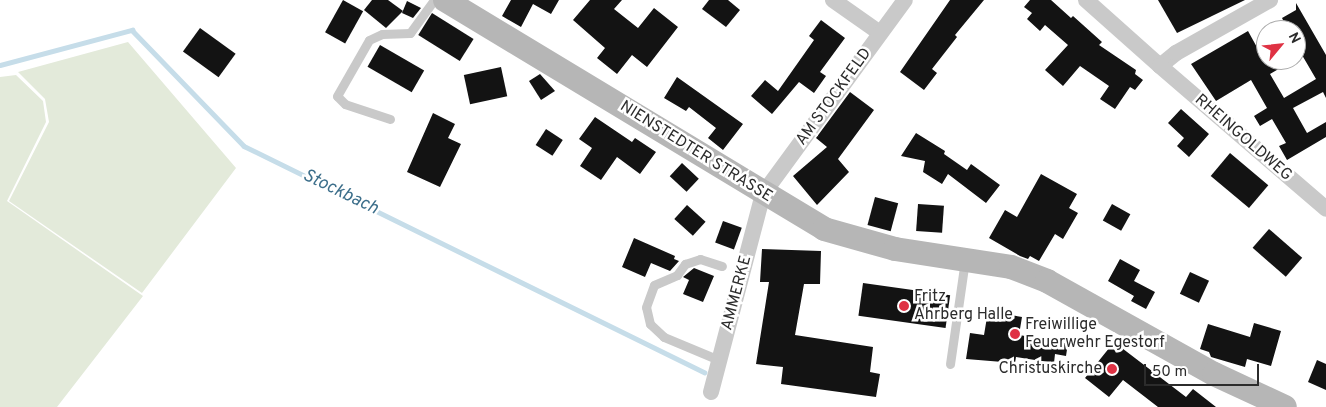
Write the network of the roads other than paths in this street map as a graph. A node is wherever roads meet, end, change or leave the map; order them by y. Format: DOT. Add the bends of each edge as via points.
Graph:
graph roads {
  1 [pos="434,0"];
  2 [pos="445,0"];
  3 [pos="833,0"];
  4 [pos="904,0"];
  5 [pos="1086,0"];
  6 [pos="1270,0"];
  7 [pos="880,33"];
  8 [pos="1160,66"];
  9 [pos="390,119"];
  10 [pos="763,194"];
  11 [pos="1326,210"];
  12 [pos="965,258"];
  13 [pos="722,266"];
  14 [pos="719,360"];
  15 [pos="950,364"];
  16 [pos="711,392"];
  17 [pos="1285,407"];
  1 -- 9 [label="lane" via="410,33 378,35 369,40 337,96 346,104"];
  2 -- 10 [label="main road, NIENSTEDTER STRASSE"];
  3 -- 7 [label="street"];
  4 -- 7 [label="street, AM STOCKFELD"];
  5 -- 8 [label="street, RHEINGOLDWEG"];
  6 -- 8 [label="street" via="1176,53"];
  7 -- 10 [label="street, AM STOCKFELD"];
  8 -- 11 [label="street, RHEINGOLDWEG"];
  10 -- 12 [label="main road, NIENSTEDTER STRASSE" via="824,229 851,239"];
  10 -- 14 [label="street, AMMERKE"];
  12 -- 15 [label="lane"];
  12 -- 17 [label="main road, NIENSTEDTER STRASSE" via="1012,267 1047,281 1214,374"];
  13 -- 14 [label="lane" via="700,259 685,264 677,275 654,285 646,308 650,324 664,337"];
  14 -- 16 [label="street, AMMERKE"];
}
